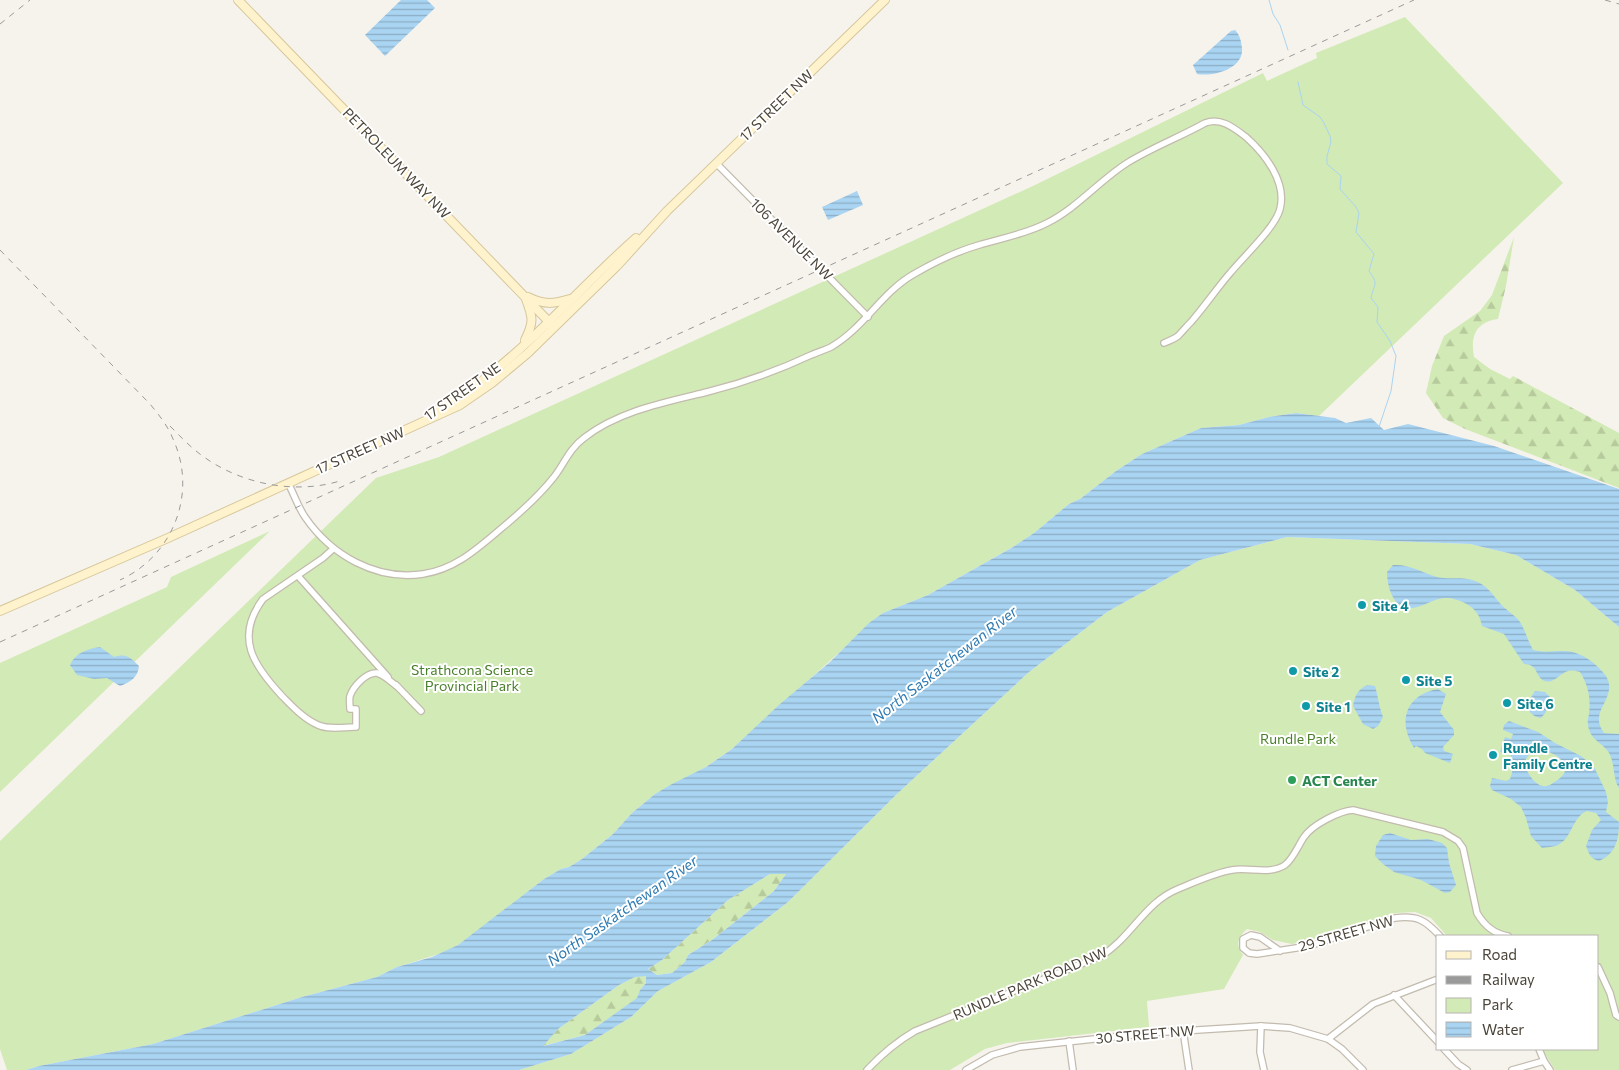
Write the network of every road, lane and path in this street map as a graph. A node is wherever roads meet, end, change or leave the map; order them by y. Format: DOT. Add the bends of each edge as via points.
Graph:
graph roads {
  1 [pos="238,0"];
  2 [pos="885,0"];
  3 [pos="716,163"];
  4 [pos="667,211"];
  5 [pos="524,295"];
  6 [pos="572,298"];
  7 [pos="868,316"];
  8 [pos="548,321"];
  9 [pos="554,327"];
  10 [pos="1164,343"];
  11 [pos="522,346"];
  12 [pos="399,432"];
  13 [pos="288,483"];
  14 [pos="333,549"];
  15 [pos="298,576"];
  16 [pos="0,611"];
  17 [pos="398,687"];
  18 [pos="421,711"];
  19 [pos="1439,935"];
  20 [pos="1503,935"];
  21 [pos="1280,951"];
  22 [pos="1599,970"];
  23 [pos="1436,979"];
  24 [pos="1394,995"];
  25 [pos="1617,1006"];
  26 [pos="1619,1017"];
  27 [pos="1262,1026"];
  28 [pos="1184,1030"];
  29 [pos="1328,1039"];
  30 [pos="1436,1040"];
  31 [pos="1070,1041"];
  32 [pos="1445,1050"];
  33 [pos="1539,1050"];
  34 [pos="1544,1061"];
  35 [pos="867,1070"];
  36 [pos="966,1070"];
  37 [pos="1073,1070"];
  38 [pos="1189,1070"];
  39 [pos="1264,1070"];
  40 [pos="1363,1070"];
  41 [pos="1467,1070"];
  42 [pos="1512,1070"];
  43 [pos="1550,1070"];
  1 -- 5 [label="main road, PETROLEUM WAY NW"];
  2 -- 3 [label="main road, 17 STREET NW"];
  3 -- 4 [label="main road, 17 STREET NW"];
  3 -- 7 [label="street, 106 AVENUE NW"];
  4 -- 6 [label="main road, 17 STREET NW"];
  4 -- 9 [label="main road, 17 STREET NW" via="617,266"];
  5 -- 6 [label="main road" via="546,304"];
  5 -- 8 [label="main road, PETROLEUM WAY NW"];
  5 -- 11 [label="main road" via="533,321"];
  6 -- 8 [label="main road"];
  7 -- 10 [label="street" via="912,275 967,248 1048,223 1071,209 1126,164 1206,123 1219,121 1235,129 1262,152 1281,191 1280,209 1271,226 1203,309 1178,336"];
  7 -- 14 [label="street" via="830,347 786,367 653,406 597,429 576,444 554,477 528,506 469,556 452,566 425,574 401,575 370,568"];
  8 -- 9 [label="main road, PETROLEUM WAY NW"];
  8 -- 11 [label="main road"];
  9 -- 12 [label="main road, 17 STREET NW" via="484,389 460,405"];
  11 -- 12 [label="main road, 17 STREET NE" via="456,399"];
  12 -- 13 [label="main road, 17 STREET NW"];
  13 -- 14 [label="street" via="306,519"];
  13 -- 16 [label="main road, 17 STREET NW"];
  14 -- 15 [label="street"];
  15 -- 17 [label="street"];
  15 -- 17 [label="street" via="263,599 249,628 255,662 273,686 302,715 316,725 330,728 356,727 356,709 350,709 350,696 367,676 379,674"];
  17 -- 18 [label="street"];
  19 -- 21 [label="street, 29 STREET NW" via="1412,917 1395,918 1310,946"];
  20 -- 35 [label="street, RUNDLE PARK ROAD NW" via="1490,928 1477,913 1463,848 1458,841 1450,835 1399,820 1348,810 1306,834 1285,864 1270,870 1230,870 1177,889 1152,906 1112,949 1101,956 915,1031 884,1051"];
  21 -- 21 [label="street, 29 STREET NW" via="1249,953 1243,948 1243,939 1250,935 1260,937"];
  22 -- 25 [label="street"];
  23 -- 24 [label="street"];
  24 -- 29 [label="street" via="1364,1010"];
  24 -- 30 [label="street"];
  25 -- 26 [label="street" via="1616,1015"];
  27 -- 28 [label="street, 30 STREET NW"];
  27 -- 29 [label="street, 30 STREET NW" via="1290,1028"];
  27 -- 39 [label="street" via="1260,1052"];
  28 -- 31 [label="street, 30 STREET NW"];
  28 -- 38 [label="street"];
  29 -- 40 [label="street"];
  31 -- 36 [label="street, 30 STREET NW" via="1006,1050 984,1058"];
  31 -- 37 [label="street"];
  32 -- 41 [label="street"];
  33 -- 34 [label="street"];
  34 -- 42 [label="street"];
  34 -- 43 [label="street"];
}
